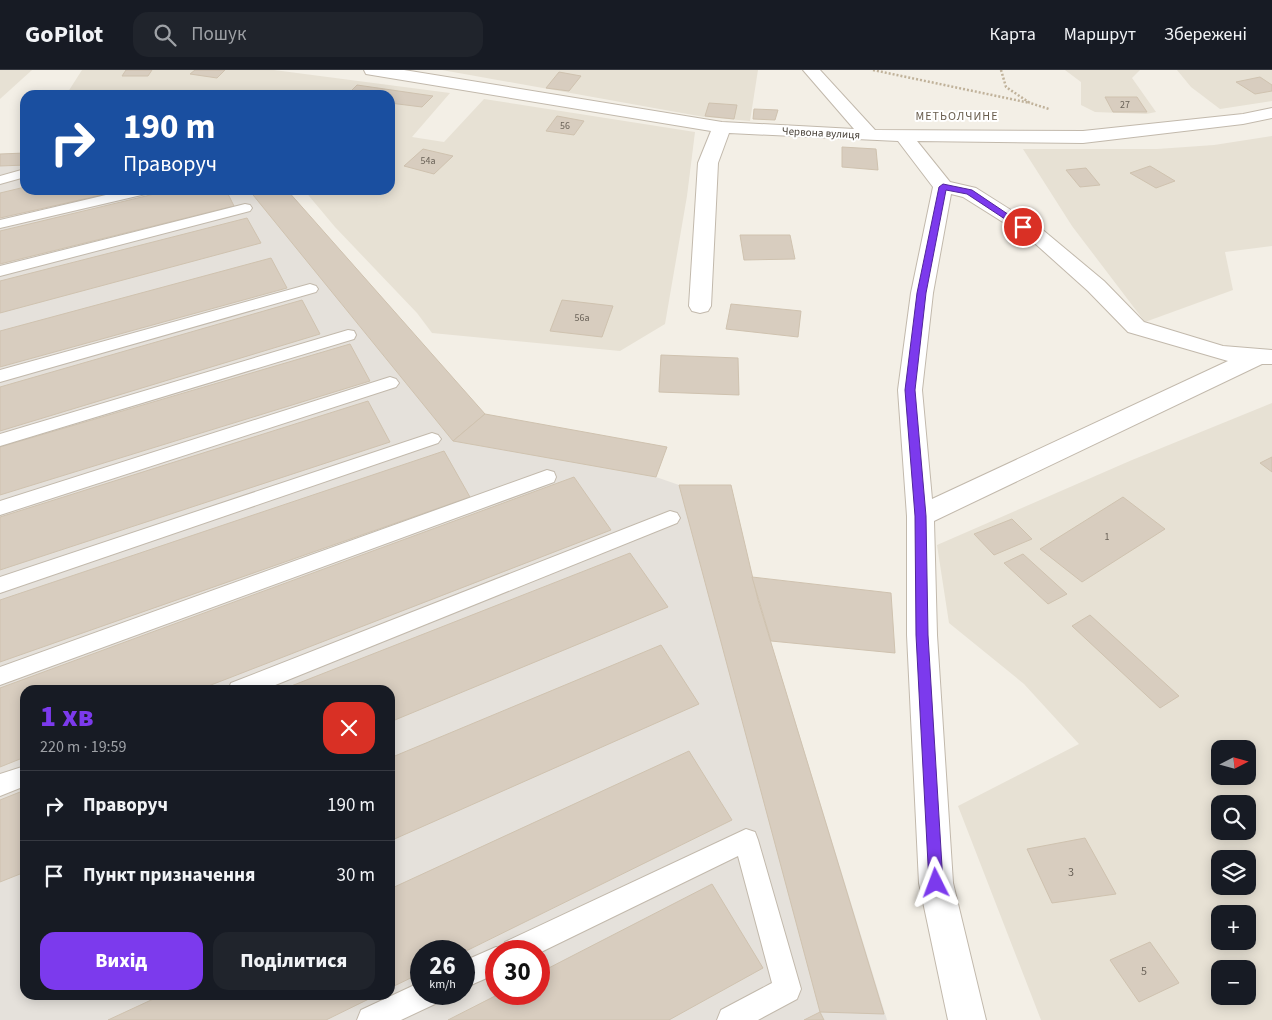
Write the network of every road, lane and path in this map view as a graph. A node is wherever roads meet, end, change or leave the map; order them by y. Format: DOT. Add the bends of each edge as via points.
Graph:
graph roads {
  1 [pos="372,70"];
  2 [pos="811,70"];
  3 [pos="874,70"];
  4 [pos="1001,70"];
  5 [pos="1030,103"];
  6 [pos="1058,112"];
  7 [pos="1272,113"];
  8 [pos="722,127"];
  9 [pos="902,134"];
  10 [pos="870,135"];
  11 [pos="20,174"];
  12 [pos="0,180"];
  13 [pos="943,187"];
  14 [pos="124,195"];
  15 [pos="245,208"];
  16 [pos="0,224"];
  17 [pos="0,271"];
  18 [pos="310,289"];
  19 [pos="700,306"];
  20 [pos="348,334"];
  21 [pos="1264,356"];
  22 [pos="0,376"];
  23 [pos="390,383"];
  24 [pos="432,439"];
  25 [pos="0,440"];
  26 [pos="547,477"];
  27 [pos="0,508"];
  28 [pos="920,516"];
  29 [pos="670,518"];
  30 [pos="0,585"];
  31 [pos="0,676"];
  32 [pos="252,685"];
  33 [pos="20,778"];
  34 [pos="0,786"];
  35 [pos="537,940"];
  36 [pos="410,1001"];
  37 [pos="371,1020"];
  38 [pos="731,1020"];
  39 [pos="967,1020"];
  1 -- 8 [label="street, Червона вулиця"];
  2 -- 10 [label="street"];
  3 -- 5 [label="path"];
  4 -- 5 [label="path" via="1006,87"];
  5 -- 6 [label="path"];
  7 -- 9 [label="street, Червона вулиця" via="1082,137 915,137"];
  8 -- 10 [label="street, Червона вулиця"];
  8 -- 19 [label="street" via="708,163"];
  9 -- 10 [label="street, Червона вулиця"];
  9 -- 13 [label="street"];
  11 -- 12 [label="lane"];
  13 -- 21 [label="street" via="969,192 1037,236 1096,286 1136,327 1222,353"];
  13 -- 28 [label="street" via="922,293 910,390"];
  14 -- 16 [label="lane"];
  15 -- 17 [label="lane"];
  18 -- 22 [label="lane"];
  20 -- 25 [label="lane"];
  21 -- 28 [label="street"];
  23 -- 27 [label="lane"];
  24 -- 30 [label="lane"];
  26 -- 31 [label="lane"];
  28 -- 39 [label="street" via="922,635 936,883"];
  29 -- 32 [label="lane"];
  33 -- 34 [label="lane"];
  35 -- 38 [label="lane" via="746,840 787,989"];
  36 -- 37 [label="lane"];
}
